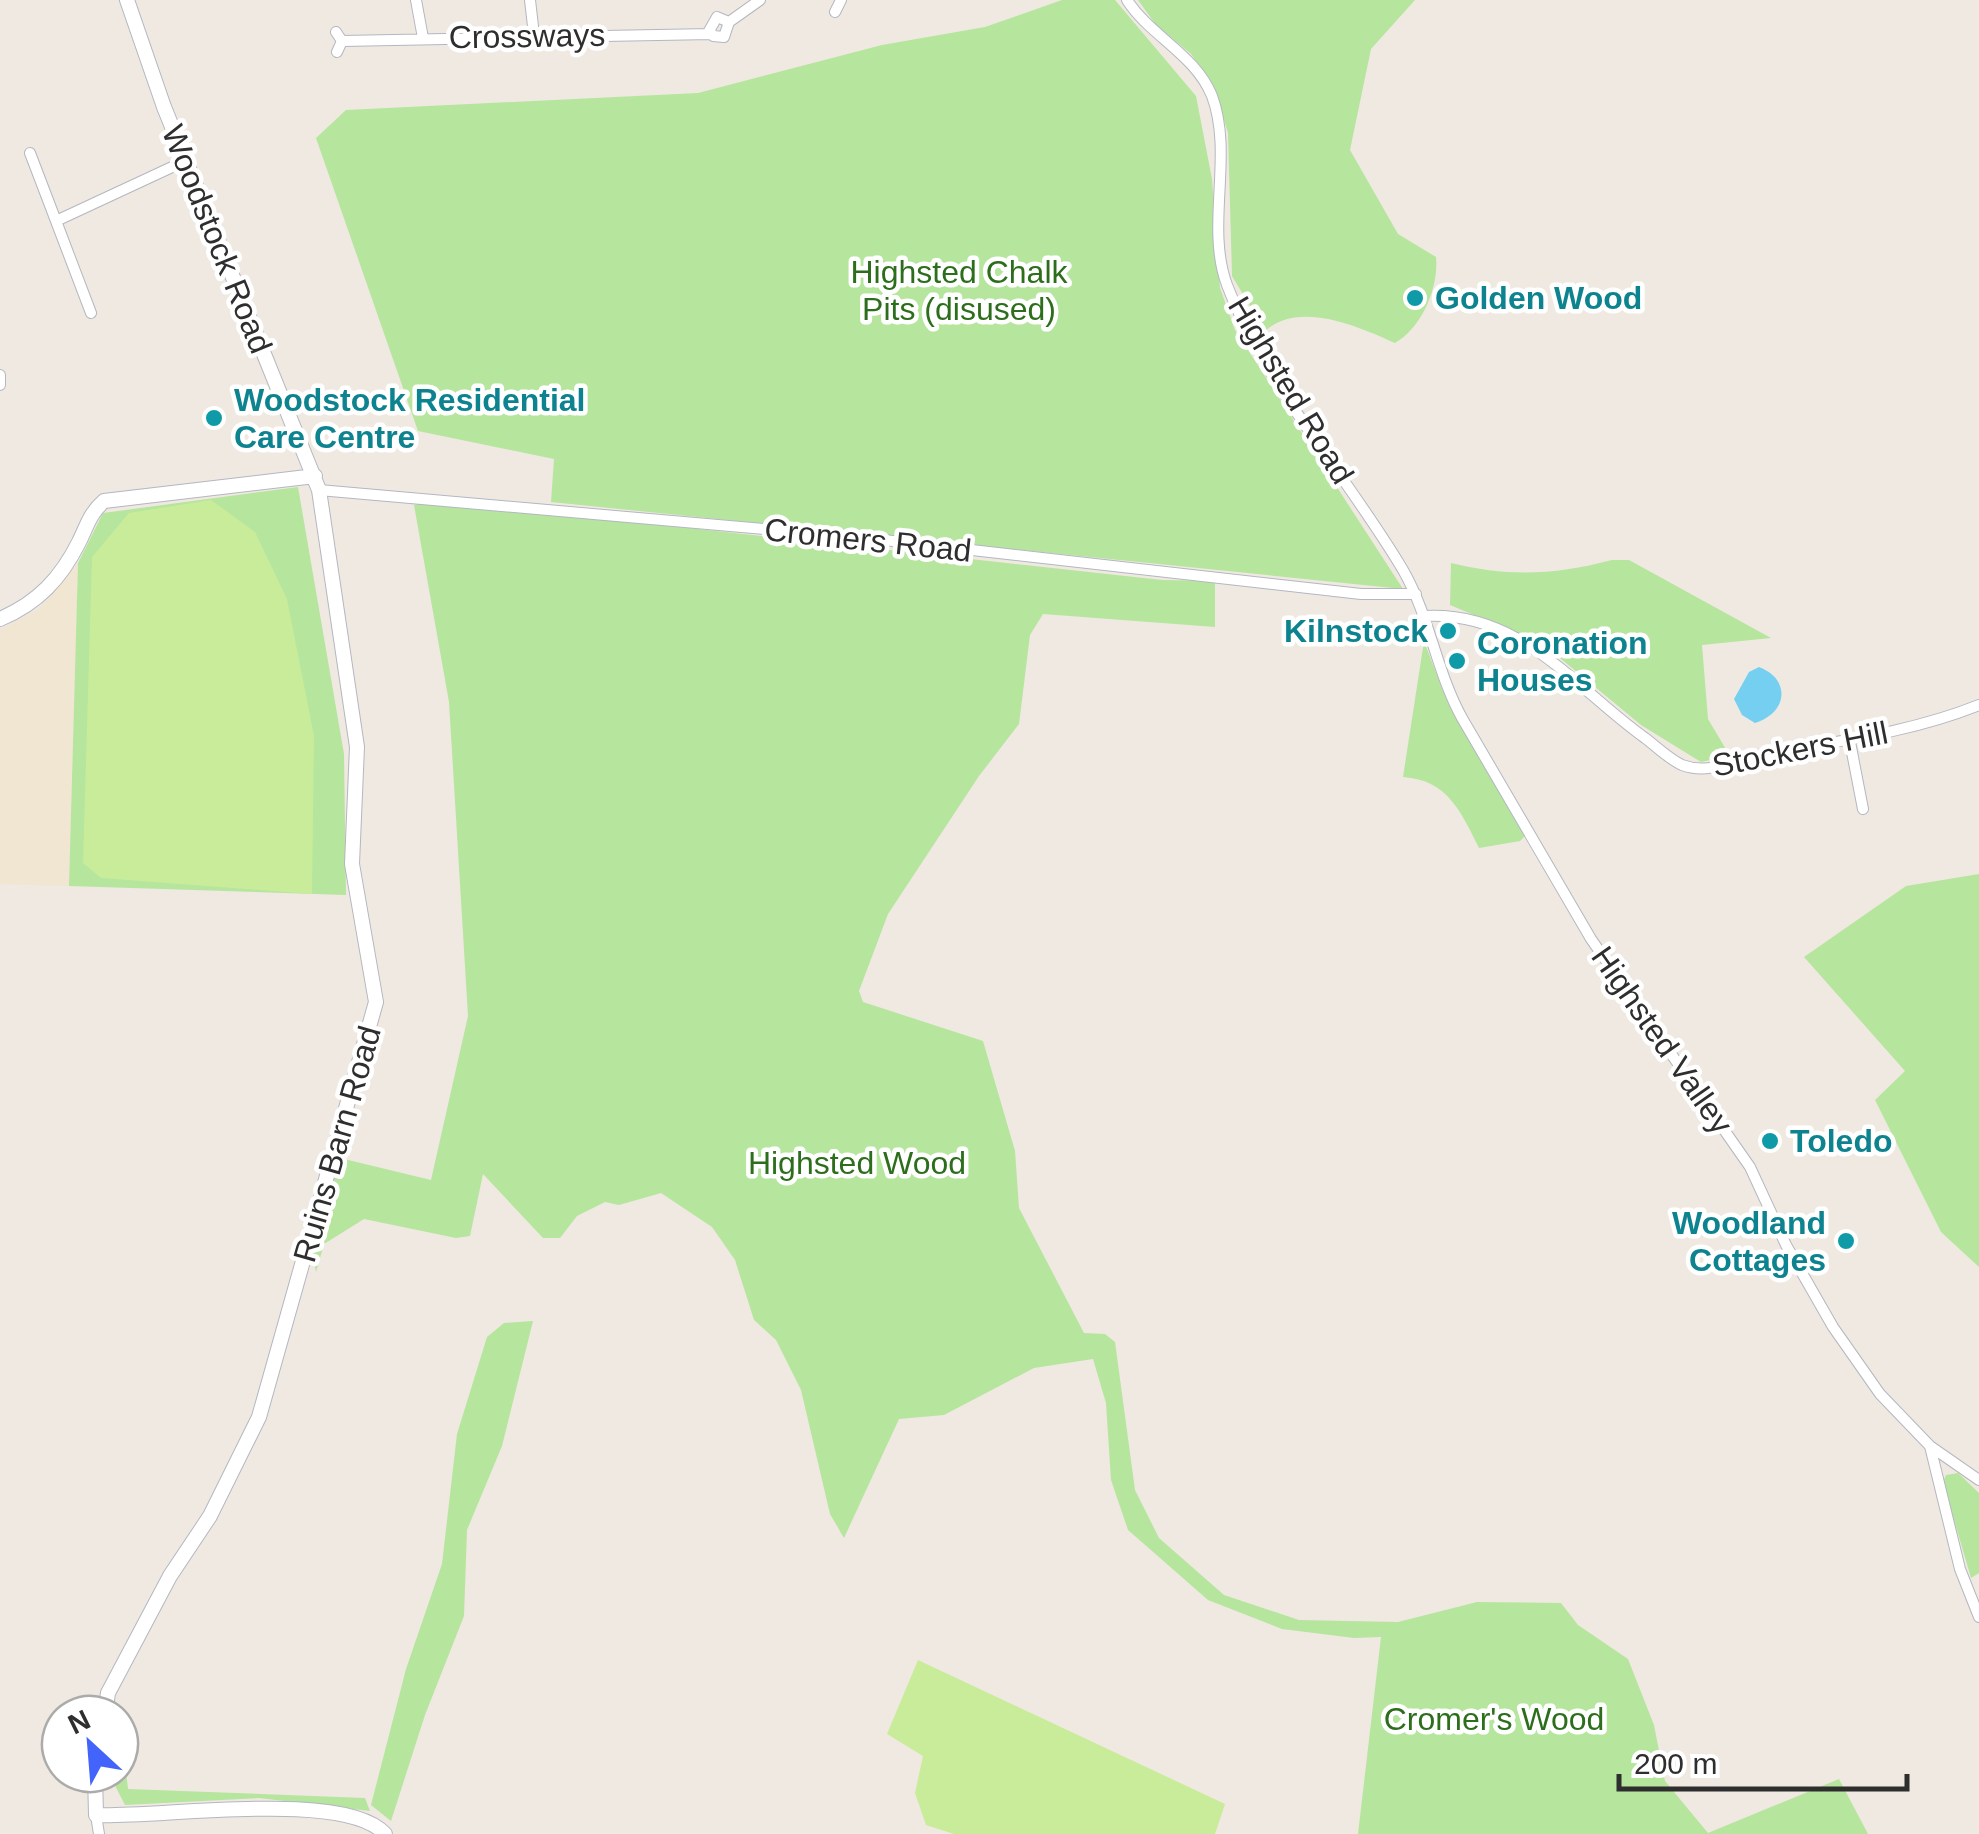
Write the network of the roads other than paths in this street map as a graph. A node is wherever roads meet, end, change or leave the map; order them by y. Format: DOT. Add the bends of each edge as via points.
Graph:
graph roads {
  1 [pos="128,0"];
  2 [pos="416,0"];
  3 [pos="530,0"];
  4 [pos="760,0"];
  5 [pos="840,0"];
  6 [pos="1126,0"];
  7 [pos="746,4"];
  8 [pos="834,12"];
  9 [pos="534,35"];
  10 [pos="423,38"];
  11 [pos="338,42"];
  12 [pos="30,153"];
  13 [pos="185,161"];
  14 [pos="56,221"];
  15 [pos="91,314"];
  16 [pos="0,375"];
  17 [pos="0,385"];
  18 [pos="317,483"];
  19 [pos="1416,594"];
  20 [pos="1425,616"];
  21 [pos="0,619"];
  22 [pos="1979,705"];
  23 [pos="1850,742"];
  24 [pos="1863,808"];
  25 [pos="1930,1446"];
  26 [pos="1979,1480"];
  27 [pos="1979,1617"];
  28 [pos="108,1694"];
  29 [pos="95,1794"];
  30 [pos="96,1815"];
  31 [pos="98,1834"];
  32 [pos="385,1834"];
  1 -- 13 [label="street, Woodstock Road"];
  2 -- 10 [label="street"];
  3 -- 9 [label="street"];
  4 -- 7 [label="street, Crossways"];
  5 -- 8 [label="street"];
  6 -- 19 [label="street, Highsted Road" via="1179,50 1211,93 1218,118 1226,283"];
  7 -- 9 [label="street, Crossways" via="724,37"];
  9 -- 10 [label="street, Crossways"];
  10 -- 11 [label="street, Crossways"];
  12 -- 14 [label="street"];
  13 -- 14 [label="street"];
  13 -- 18 [label="street, Woodstock Road"];
  14 -- 15 [label="street"];
  16 -- 17 [label="street"];
  18 -- 19 [label="street, Cromers Road" via="1361,594"];
  18 -- 21 [label="street" via="104,501 56,580"];
  18 -- 28 [label="street, Ruins Barn Road" via="358,746 352,864 376,1002 259,1417"];
  19 -- 20 [label="street, Highsted Road"];
  20 -- 23 [label="street, Stockers Hill" via="1462,617 1536,647 1683,765 1700,769"];
  20 -- 25 [label="street, Highsted Valley" via="1446,690 1591,938 1750,1167 1833,1327 1880,1394"];
  22 -- 23 [label="street, Stockers Hill"];
  23 -- 24 [label="street"];
  25 -- 26 [label="street, Highsted Valley"];
  25 -- 27 [label="street"];
  29 -- 30 [label="street"];
  30 -- 31 [label="street"];
  30 -- 32 [label="street" via="252,1808 374,1822"];
}
